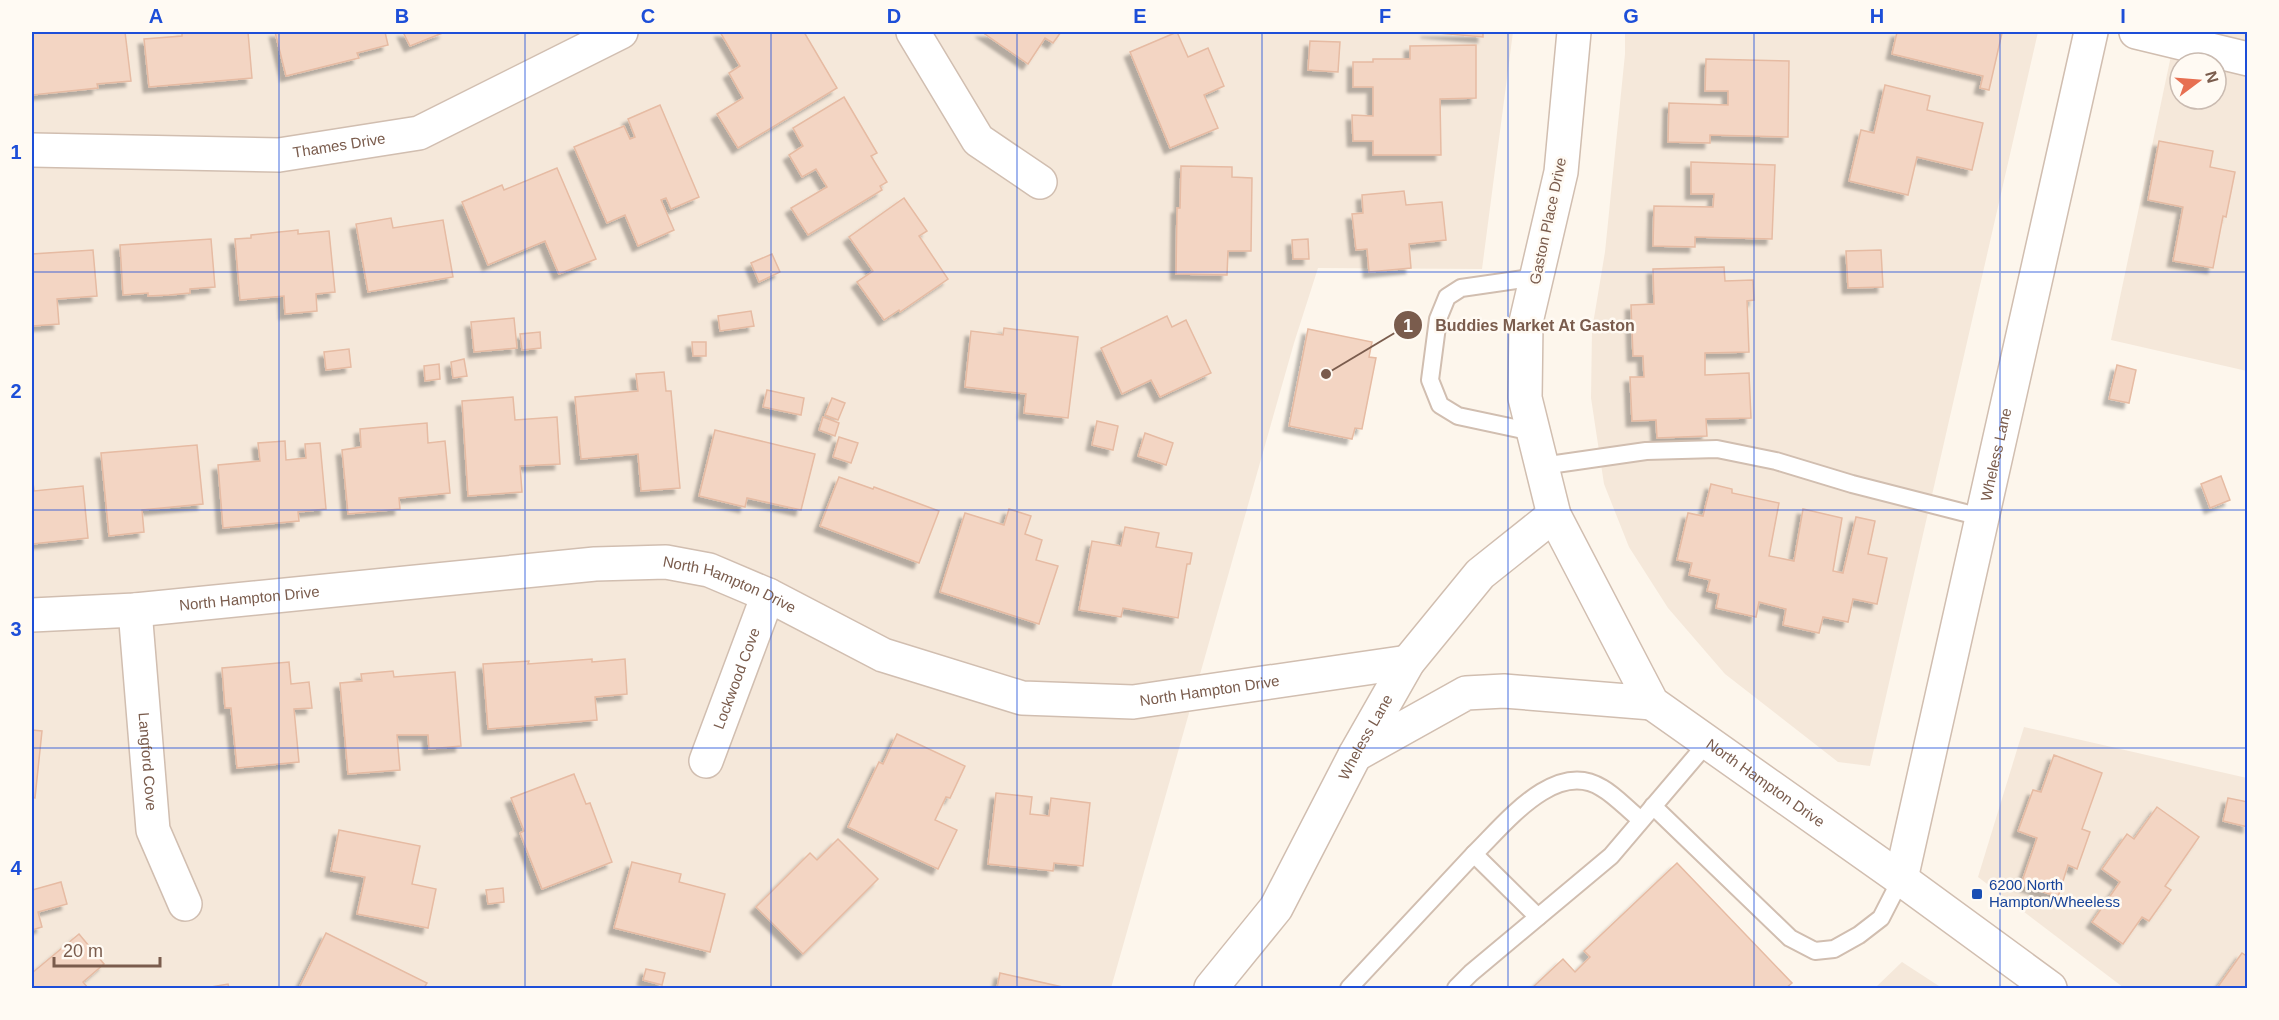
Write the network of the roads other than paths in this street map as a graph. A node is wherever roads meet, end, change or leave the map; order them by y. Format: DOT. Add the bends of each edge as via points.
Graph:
graph roads {
  1 [pos="621,32"];
  2 [pos="913,32"];
  3 [pos="1574,32"];
  4 [pos="2091,32"];
  5 [pos="2136,32"];
  6 [pos="2247,59"];
  7 [pos="32,150"];
  8 [pos="1040,182"];
  9 [pos="1537,277"];
  10 [pos="1533,432"];
  11 [pos="1542,466"];
  12 [pos="1554,515"];
  13 [pos="1981,517"];
  14 [pos="768,595"];
  15 [pos="135,610"];
  16 [pos="32,615"];
  17 [pos="1408,662"];
  18 [pos="1652,703"];
  19 [pos="1708,742"];
  20 [pos="1355,754"];
  21 [pos="706,761"];
  22 [pos="1653,806"];
  23 [pos="1641,820"];
  24 [pos="1474,854"];
  25 [pos="1901,879"];
  26 [pos="185,904"];
  27 [pos="1538,917"];
  28 [pos="1220,985"];
  29 [pos="1349,988"];
  30 [pos="1456,988"];
  31 [pos="2050,988"];
  1 -- 7 [label="street, Thames Drive" via="419,133 279,155"];
  2 -- 8 [label="street" via="978,140"];
  3 -- 9 [label="street, Gaston Place Drive" via="1561,172"];
  4 -- 13 [label="street, Wheless Lane"];
  5 -- 6 [label="street"];
  9 -- 10 [label="street, Gaston Place Drive" via="1526,322 1525,398"];
  9 -- 10 [label="lane" via="1461,288 1447,297 1438,319 1430,380 1440,405 1458,416"];
  10 -- 11 [label="street, Gaston Place Drive"];
  11 -- 12 [label="street, Gaston Place Drive"];
  11 -- 13 [label="lane" via="1646,450 1717,449 1776,461"];
  12 -- 17 [label="street, Wheless Lane" via="1480,574"];
  12 -- 18 [label="street, North Hampton Drive"];
  13 -- 25 [label="street, Wheless Lane"];
  14 -- 15 [label="street, North Hampton Drive" via="709,570 666,562 595,564"];
  14 -- 17 [label="street, North Hampton Drive" via="883,656 1022,699 1133,702"];
  14 -- 21 [label="street, Lockwood Cove"];
  15 -- 16 [label="street, North Hampton Drive"];
  15 -- 26 [label="street, Langford Cove" via="153,830"];
  17 -- 20 [label="street, Wheless Lane"];
  18 -- 19 [label="street, North Hampton Drive"];
  18 -- 20 [label="street" via="1504,691 1466,693"];
  19 -- 22 [label="lane"];
  19 -- 25 [label="street, North Hampton Drive"];
  20 -- 28 [label="street, Wheless Lane" via="1276,908"];
  22 -- 23 [label="lane"];
  22 -- 25 [label="lane" via="1790,938 1815,951 1833,949 1881,918"];
  23 -- 24 [label="lane" via="1602,787 1580,779 1552,785 1531,799"];
  23 -- 27 [label="lane" via="1611,856"];
  24 -- 27 [label="lane"];
  24 -- 29 [label="lane"];
  25 -- 31 [label="street, North Hampton Drive"];
  27 -- 30 [label="lane"];
}
